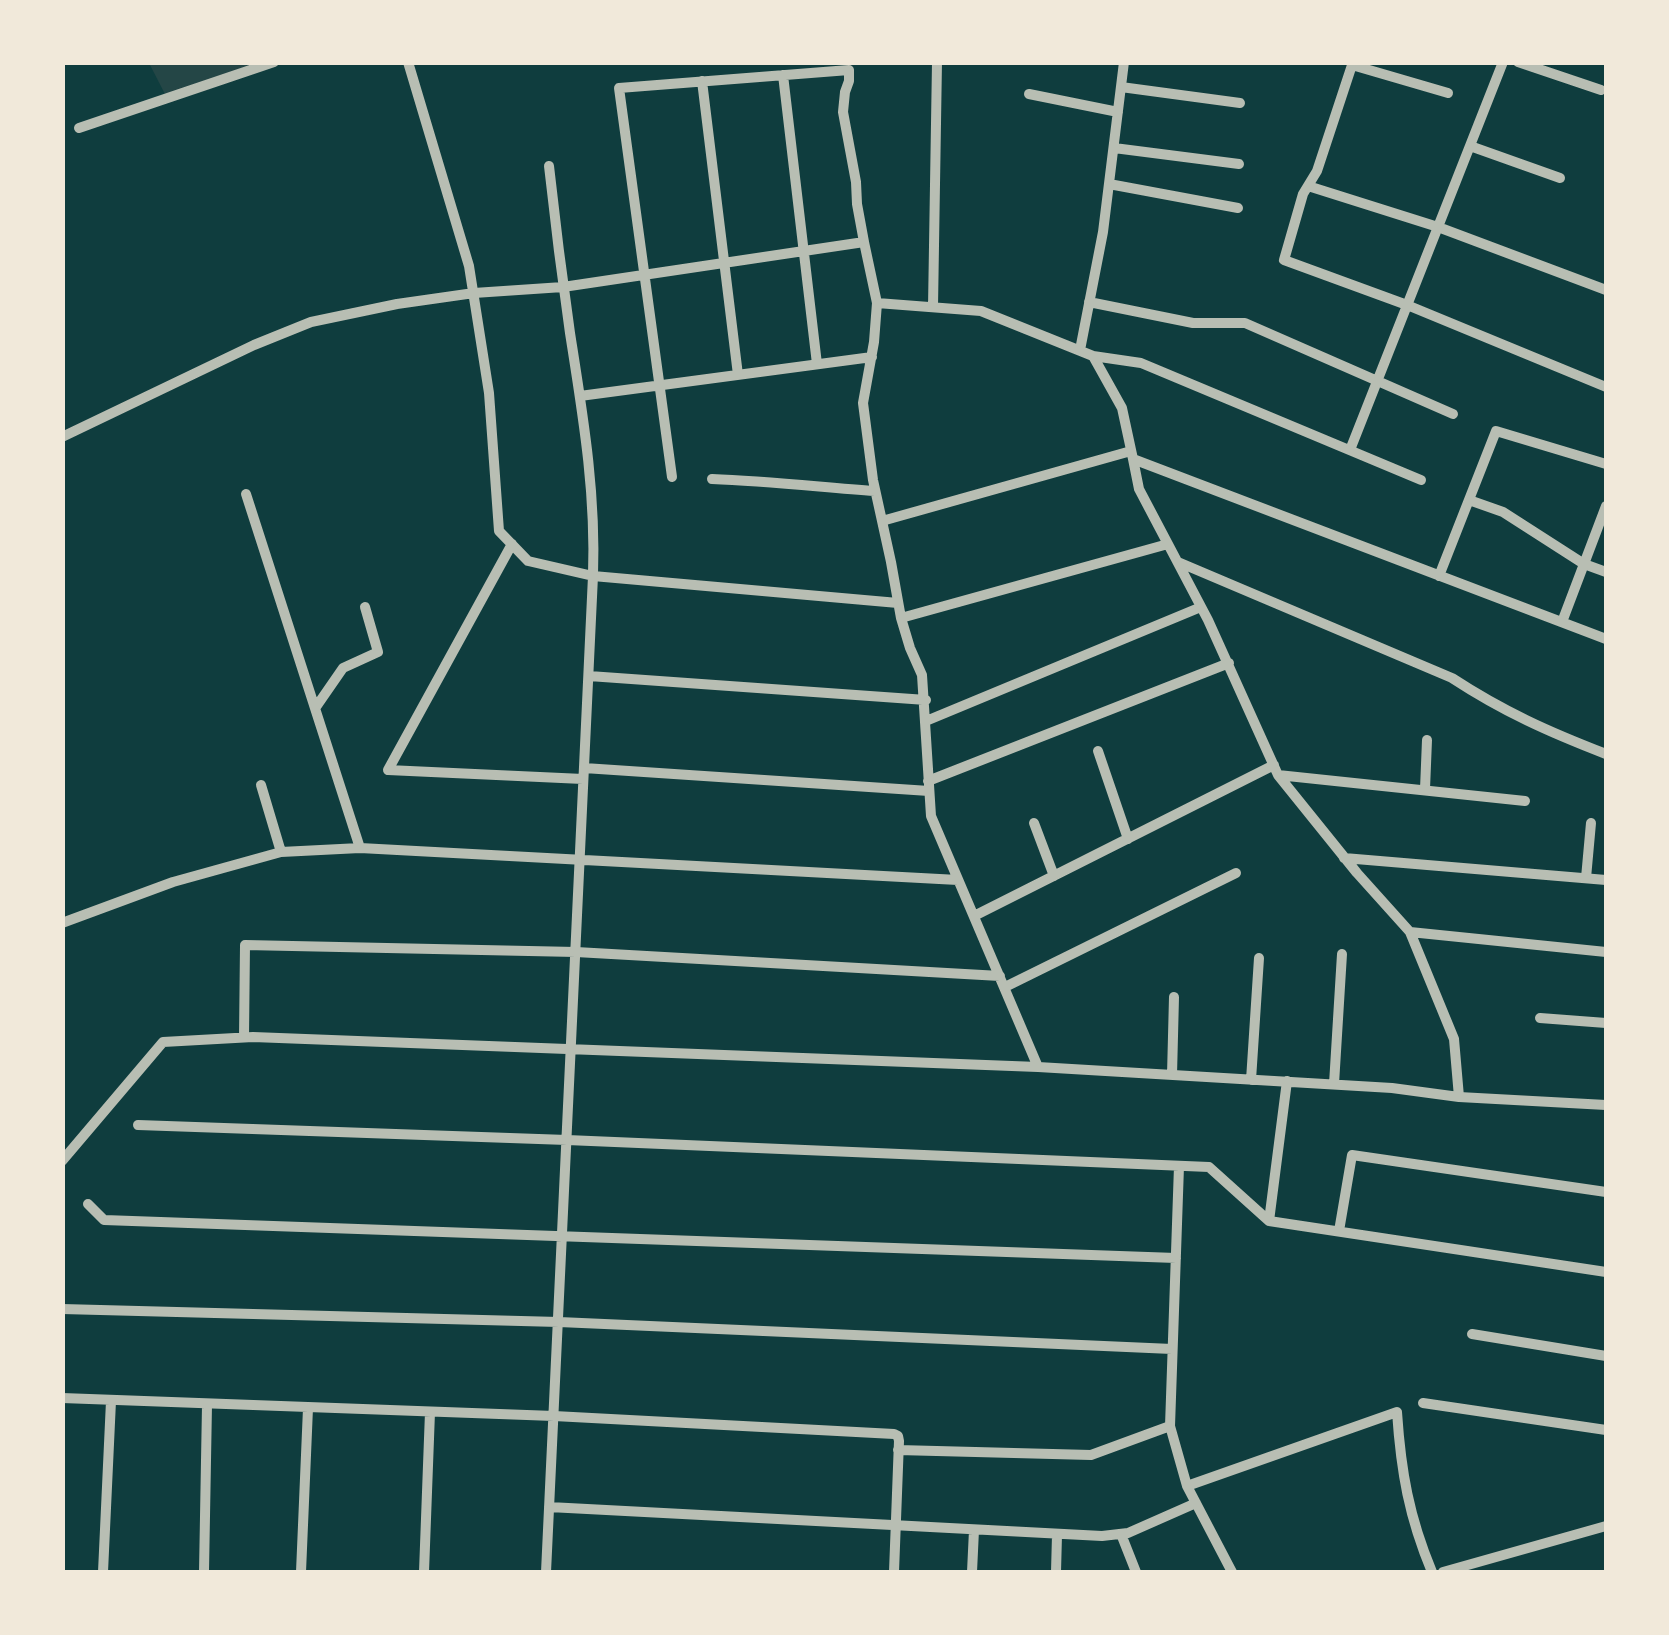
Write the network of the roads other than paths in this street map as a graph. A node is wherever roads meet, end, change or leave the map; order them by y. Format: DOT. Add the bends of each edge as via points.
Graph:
graph roads {
  1 [pos="274,62"];
  2 [pos="408,62"];
  3 [pos="751,62"];
  4 [pos="937,62"];
  5 [pos="1124,62"];
  6 [pos="1502,62"];
  7 [pos="1518,62"];
  8 [pos="1352,64"];
  9 [pos="850,66"];
  10 [pos="784,75"];
  11 [pos="752,77"];
  12 [pos="702,81"];
  13 [pos="1121,87"];
  14 [pos="1602,90"];
  15 [pos="1448,93"];
  16 [pos="1029,94"];
  17 [pos="1240,103"];
  18 [pos="1118,112"];
  19 [pos="79,128"];
  20 [pos="1470,146"];
  21 [pos="1114,148"];
  22 [pos="1239,164"];
  23 [pos="549,166"];
  24 [pos="1560,178"];
  25 [pos="1109,184"];
  26 [pos="1308,186"];
  27 [pos="1238,208"];
  28 [pos="1438,227"];
  29 [pos="864,242"];
  30 [pos="804,251"];
  31 [pos="723,264"];
  32 [pos="644,276"];
  33 [pos="563,287"];
  34 [pos="1606,290"];
  35 [pos="474,293"];
  36 [pos="1089,302"];
  37 [pos="877,303"];
  38 [pos="1407,305"];
  39 [pos="933,308"];
  40 [pos="1080,350"];
  41 [pos="872,356"];
  42 [pos="1093,356"];
  43 [pos="818,364"];
  44 [pos="738,375"];
  45 [pos="1376,382"];
  46 [pos="661,385"];
  47 [pos="1606,387"];
  48 [pos="580,396"];
  49 [pos="1453,414"];
  50 [pos="62,437"];
  51 [pos="1350,450"];
  52 [pos="1132,455"];
  53 [pos="1606,464"];
  54 [pos="672,477"];
  55 [pos="712,479"];
  56 [pos="1421,480"];
  57 [pos="875,491"];
  58 [pos="246,494"];
  59 [pos="1469,500"];
  60 [pos="1606,506"];
  61 [pos="882,521"];
  62 [pos="512,544"];
  63 [pos="1168,544"];
  64 [pos="1177,561"];
  65 [pos="1584,564"];
  66 [pos="1606,572"];
  67 [pos="593,576"];
  68 [pos="1439,576"];
  69 [pos="898,603"];
  70 [pos="365,607"];
  71 [pos="1201,608"];
  72 [pos="900,618"];
  73 [pos="1562,622"];
  74 [pos="1606,639"];
  75 [pos="1228,663"];
  76 [pos="588,676"];
  77 [pos="926,700"];
  78 [pos="316,707"];
  79 [pos="926,721"];
  80 [pos="1427,740"];
  81 [pos="1098,751"];
  82 [pos="1606,754"];
  83 [pos="1276,770"];
  84 [pos="584,774"];
  85 [pos="261,785"];
  86 [pos="929,786"];
  87 [pos="1425,789"];
  88 [pos="1526,801"];
  89 [pos="1591,822"];
  90 [pos="1034,823"];
  91 [pos="1128,838"];
  92 [pos="360,848"];
  93 [pos="281,852"];
  94 [pos="1344,858"];
  95 [pos="580,859"];
  96 [pos="1236,873"];
  97 [pos="1054,876"];
  98 [pos="1586,878"];
  99 [pos="958,880"];
  100 [pos="1606,880"];
  101 [pos="974,916"];
  102 [pos="62,923"];
  103 [pos="1410,932"];
  104 [pos="576,952"];
  105 [pos="1606,952"];
  106 [pos="1342,954"];
  107 [pos="1260,958"];
  108 [pos="1003,982"];
  109 [pos="1174,996"];
  110 [pos="1540,1018"];
  111 [pos="1606,1023"];
  112 [pos="244,1037"];
  113 [pos="572,1050"];
  114 [pos="1038,1067"];
  115 [pos="1172,1075"];
  116 [pos="1251,1080"];
  117 [pos="1287,1082"];
  118 [pos="1334,1084"];
  119 [pos="1459,1096"];
  120 [pos="1606,1105"];
  121 [pos="138,1125"];
  122 [pos="567,1140"];
  123 [pos="62,1161"];
  124 [pos="1179,1166"];
  125 [pos="1606,1192"];
  126 [pos="88,1204"];
  127 [pos="1269,1221"];
  128 [pos="1339,1231"];
  129 [pos="563,1236"];
  130 [pos="1176,1258"];
  131 [pos="1606,1272"];
  132 [pos="62,1308"];
  133 [pos="558,1322"];
  134 [pos="1472,1334"];
  135 [pos="1172,1349"];
  136 [pos="1606,1356"];
  137 [pos="62,1398"];
  138 [pos="111,1402"];
  139 [pos="1423,1403"];
  140 [pos="207,1405"];
  141 [pos="308,1408"];
  142 [pos="430,1412"];
  143 [pos="554,1416"];
  144 [pos="1170,1426"];
  145 [pos="1606,1430"];
  146 [pos="898,1450"];
  147 [pos="1187,1486"];
  148 [pos="1196,1503"];
  149 [pos="550,1507"];
  150 [pos="895,1526"];
  151 [pos="1606,1526"];
  152 [pos="974,1530"];
  153 [pos="1121,1534"];
  154 [pos="1057,1535"];
  155 [pos="103,1572"];
  156 [pos="204,1572"];
  157 [pos="302,1572"];
  158 [pos="424,1572"];
  159 [pos="546,1572"];
  160 [pos="894,1572"];
  161 [pos="972,1572"];
  162 [pos="1056,1572"];
  163 [pos="1136,1572"];
  164 [pos="1232,1572"];
  165 [pos="1432,1572"];
  166 [pos="1442,1572"];
  1 -- 19 [label="street"];
  2 -- 35 [label="street"];
  3 -- 11 [label="street"];
  4 -- 39 [label="street"];
  5 -- 13 [label="street"];
  6 -- 20 [label="street"];
  7 -- 14 [label="street"];
  8 -- 15 [label="street"];
  8 -- 26 [label="street"];
  9 -- 10 [label="street"];
  9 -- 29 [label="street" via="842,112"];
  10 -- 11 [label="street"];
  10 -- 30 [label="street"];
  11 -- 12 [label="street"];
  12 -- 31 [label="street"];
  12 -- 32 [label="street" via="620,88"];
  13 -- 17 [label="street"];
  13 -- 18 [label="street"];
  16 -- 18 [label="street"];
  18 -- 21 [label="street"];
  20 -- 24 [label="street"];
  20 -- 28 [label="street"];
  21 -- 22 [label="street"];
  21 -- 25 [label="street"];
  23 -- 33 [label="street"];
  25 -- 27 [label="street"];
  25 -- 36 [label="street"];
  26 -- 28 [label="street"];
  26 -- 38 [label="street" via="1284,260"];
  28 -- 34 [label="street"];
  28 -- 38 [label="street"];
  29 -- 30 [label="street"];
  29 -- 37 [label="street"];
  30 -- 31 [label="street"];
  30 -- 43 [label="street"];
  31 -- 32 [label="street"];
  31 -- 44 [label="street"];
  32 -- 33 [label="street"];
  32 -- 46 [label="street"];
  33 -- 35 [label="street"];
  33 -- 48 [label="street"];
  35 -- 50 [label="street" via="310,322"];
  35 -- 62 [label="street" via="499,531"];
  36 -- 40 [label="street"];
  36 -- 45 [label="street" via="1193,323 1245,323"];
  37 -- 39 [label="street"];
  37 -- 41 [label="street"];
  38 -- 45 [label="street"];
  38 -- 47 [label="street"];
  39 -- 40 [label="street" via="981,311"];
  40 -- 42 [label="street"];
  41 -- 43 [label="street"];
  41 -- 57 [label="street" via="863,402"];
  42 -- 51 [label="street" via="1141,363"];
  42 -- 52 [label="street" via="1122,408"];
  43 -- 44 [label="street"];
  44 -- 46 [label="street"];
  45 -- 49 [label="street"];
  45 -- 51 [label="street"];
  46 -- 48 [label="street"];
  46 -- 54 [label="street"];
  48 -- 67 [label="street" via="591,474"];
  51 -- 56 [label="street"];
  52 -- 61 [label="street"];
  52 -- 63 [label="street" via="1139,490"];
  52 -- 68 [label="street"];
  53 -- 59 [label="street" via="1496,431"];
  55 -- 57 [label="street"];
  57 -- 61 [label="street"];
  58 -- 78 [label="street"];
  59 -- 65 [label="street" via="1502,512"];
  59 -- 68 [label="street"];
  60 -- 65 [label="street"];
  61 -- 69 [label="street"];
  62 -- 67 [label="street" via="528,562"];
  62 -- 84 [label="street" via="388,770"];
  63 -- 64 [label="street"];
  63 -- 72 [label="street"];
  64 -- 71 [label="street"];
  64 -- 82 [label="street" via="1452,678 1490,704"];
  65 -- 66 [label="street"];
  65 -- 73 [label="street"];
  67 -- 69 [label="street"];
  67 -- 76 [label="street"];
  68 -- 73 [label="street"];
  69 -- 72 [label="street"];
  70 -- 78 [label="street" via="378,652 343,668"];
  71 -- 75 [label="street"];
  71 -- 79 [label="street"];
  72 -- 77 [label="street"];
  73 -- 74 [label="street"];
  75 -- 83 [label="street"];
  75 -- 86 [label="street"];
  76 -- 77 [label="street"];
  76 -- 84 [label="street"];
  77 -- 79 [label="street"];
  78 -- 92 [label="street"];
  79 -- 86 [label="street"];
  80 -- 87 [label="street"];
  81 -- 91 [label="street"];
  83 -- 87 [label="street"];
  83 -- 91 [label="street"];
  83 -- 94 [label="street"];
  84 -- 86 [label="street"];
  84 -- 95 [label="street"];
  85 -- 93 [label="street"];
  86 -- 99 [label="street" via="931,816"];
  87 -- 88 [label="street"];
  89 -- 98 [label="street"];
  90 -- 97 [label="street"];
  91 -- 97 [label="street"];
  92 -- 93 [label="street"];
  92 -- 95 [label="street"];
  93 -- 102 [label="street"];
  94 -- 98 [label="street"];
  94 -- 103 [label="street"];
  95 -- 99 [label="street"];
  95 -- 104 [label="street"];
  96 -- 108 [label="street"];
  97 -- 101 [label="street"];
  98 -- 100 [label="street"];
  99 -- 101 [label="street"];
  101 -- 108 [label="street"];
  103 -- 105 [label="street"];
  103 -- 119 [label="street" via="1454,1040"];
  104 -- 108 [label="street"];
  104 -- 112 [label="street" via="245,945"];
  104 -- 113 [label="street"];
  106 -- 118 [label="street"];
  107 -- 116 [label="street"];
  108 -- 114 [label="street"];
  109 -- 115 [label="street"];
  110 -- 111 [label="street"];
  112 -- 113 [label="street"];
  112 -- 123 [label="street" via="163,1042"];
  113 -- 114 [label="street"];
  113 -- 122 [label="street"];
  114 -- 115 [label="street"];
  115 -- 116 [label="street"];
  116 -- 117 [label="street"];
  117 -- 118 [label="street"];
  117 -- 127 [label="street"];
  118 -- 119 [label="street"];
  119 -- 120 [label="street"];
  121 -- 122 [label="street"];
  122 -- 124 [label="street"];
  122 -- 129 [label="street"];
  124 -- 127 [label="street" via="1209,1167"];
  124 -- 130 [label="street"];
  125 -- 128 [label="street" via="1352,1155"];
  126 -- 129 [label="street" via="104,1220"];
  127 -- 128 [label="street"];
  128 -- 131 [label="street"];
  129 -- 130 [label="street"];
  129 -- 133 [label="street"];
  130 -- 135 [label="street"];
  132 -- 133 [label="street"];
  133 -- 135 [label="street"];
  133 -- 143 [label="street"];
  134 -- 136 [label="street"];
  135 -- 144 [label="street"];
  137 -- 138 [label="street"];
  138 -- 140 [label="street"];
  138 -- 155 [label="street"];
  139 -- 145 [label="street"];
  140 -- 141 [label="street"];
  140 -- 156 [label="street"];
  141 -- 142 [label="street"];
  141 -- 157 [label="street"];
  142 -- 143 [label="street"];
  142 -- 158 [label="street"];
  143 -- 146 [label="street" via="894,1434"];
  143 -- 149 [label="street"];
  144 -- 146 [label="street" via="1091,1455"];
  144 -- 147 [label="street"];
  146 -- 150 [label="street"];
  147 -- 148 [label="street"];
  147 -- 165 [label="street" via="1398,1412 1404,1483"];
  148 -- 153 [label="street"];
  148 -- 164 [label="street"];
  149 -- 150 [label="street"];
  149 -- 159 [label="street"];
  150 -- 152 [label="street"];
  150 -- 160 [label="street"];
  151 -- 166 [label="street"];
  152 -- 154 [label="street"];
  152 -- 161 [label="street"];
  153 -- 154 [label="street"];
  153 -- 163 [label="street"];
  154 -- 162 [label="street"];
}
